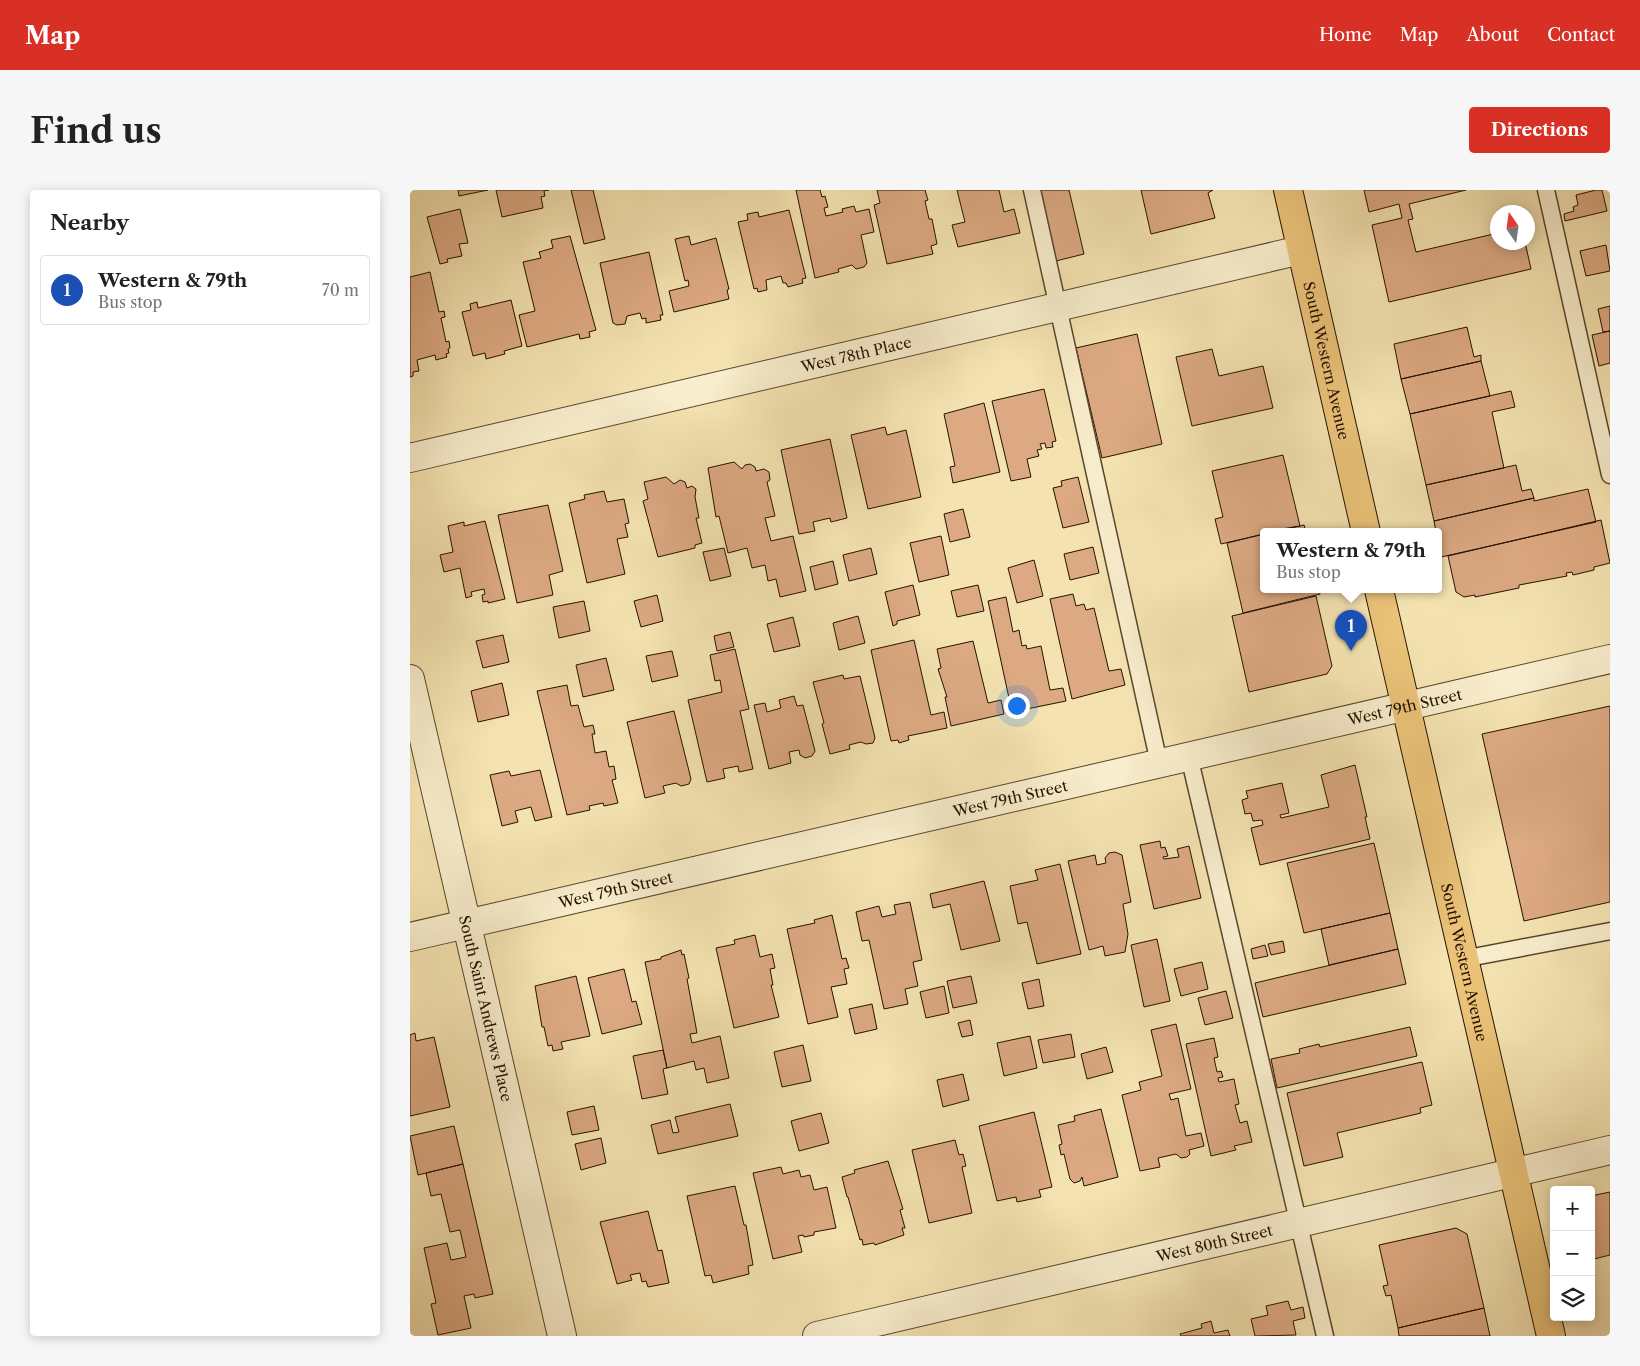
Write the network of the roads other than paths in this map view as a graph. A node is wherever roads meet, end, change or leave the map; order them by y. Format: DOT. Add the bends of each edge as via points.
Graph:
graph roads {
  1 [pos="1032,190"];
  2 [pos="1288,190"];
  3 [pos="1546,190"];
  4 [pos="1301,250"];
  5 [pos="1060,308"];
  6 [pos="1602,403"];
  7 [pos="410,458"];
  8 [pos="1610,475"];
  9 [pos="1365,528"];
  10 [pos="1380,593"];
  11 [pos="1610,659"];
  12 [pos="410,679"];
  13 [pos="1405,706"];
  14 [pos="1189,756"];
  15 [pos="1159,763"];
  16 [pos="467,924"];
  17 [pos="1610,931"];
  18 [pos="410,937"];
  19 [pos="1463,959"];
  20 [pos="1610,1150"];
  21 [pos="1513,1173"];
  22 [pos="1298,1223"];
  23 [pos="562,1336"];
  24 [pos="817,1336"];
  25 [pos="1325,1336"];
  26 [pos="1551,1336"];
  1 -- 5 [label="lane"];
  2 -- 4 [label="main road, South Western Avenue"];
  3 -- 6 [label="lane"];
  4 -- 5 [label="street, West 78th Place"];
  4 -- 9 [label="main road, South Western Avenue"];
  5 -- 7 [label="street, West 78th Place"];
  5 -- 15 [label="lane"];
  6 -- 8 [label="lane"];
  10 -- 13 [label="main road, South Western Avenue"];
  11 -- 13 [label="street, West 79th Street"];
  12 -- 16 [label="street, South Saint Andrews Place"];
  13 -- 14 [label="street, West 79th Street"];
  13 -- 19 [label="main road, South Western Avenue"];
  14 -- 15 [label="street, West 79th Street"];
  14 -- 22 [label="lane"];
  15 -- 16 [label="street, West 79th Street"];
  16 -- 18 [label="street, West 79th Street"];
  16 -- 23 [label="street, South Saint Andrews Place"];
  17 -- 19 [label="lane"];
  19 -- 21 [label="main road, South Western Avenue"];
  20 -- 21 [label="street, West 80th Street"];
  21 -- 22 [label="street, West 80th Street"];
  21 -- 26 [label="main road, South Western Avenue"];
  22 -- 24 [label="street, West 80th Street"];
  22 -- 25 [label="lane"];
}
